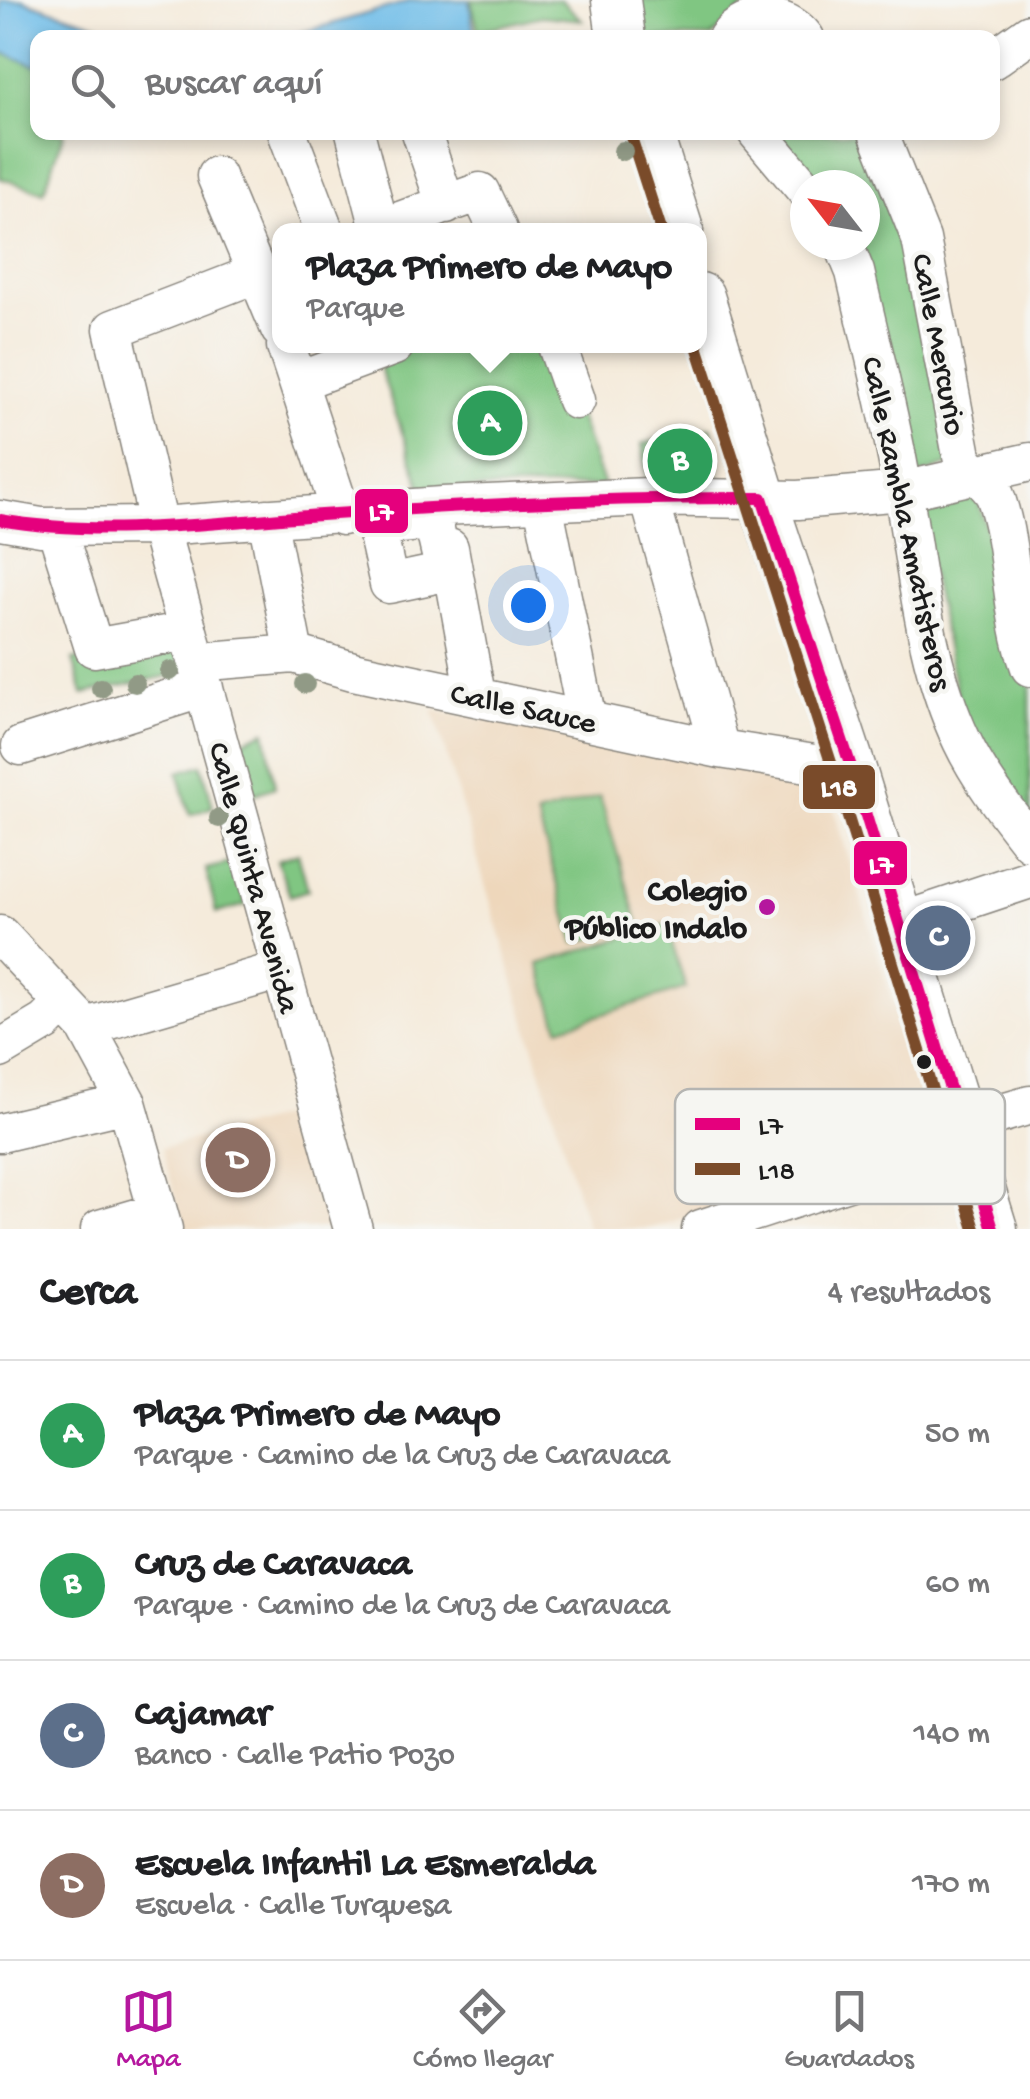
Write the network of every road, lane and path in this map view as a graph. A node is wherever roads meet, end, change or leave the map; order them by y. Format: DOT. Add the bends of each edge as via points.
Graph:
graph roads {
  1 [pos="616,0"];
  2 [pos="620,30"];
  3 [pos="1030,33"];
  4 [pos="1000,54"];
  5 [pos="290,140"];
  6 [pos="358,140"];
  7 [pos="424,140"];
  8 [pos="651,140"];
  9 [pos="764,140"];
  10 [pos="885,140"];
  11 [pos="790,172"];
  12 [pos="216,176"];
  13 [pos="446,205"];
  14 [pos="321,223"];
  15 [pos="376,223"];
  16 [pos="397,223"];
  17 [pos="495,223"];
  18 [pos="677,223"];
  19 [pos="850,260"];
  20 [pos="258,273"];
  21 [pos="272,309"];
  22 [pos="707,320"];
  23 [pos="367,353"];
  24 [pos="559,353"];
  25 [pos="320,365"];
  26 [pos="576,400"];
  27 [pos="1011,465"];
  28 [pos="903,491"];
  29 [pos="649,497"];
  30 [pos="762,498"];
  31 [pos="543,503"];
  32 [pos="442,506"];
  33 [pos="342,516"];
  34 [pos="267,518"];
  35 [pos="0,520"];
  36 [pos="56,526"];
  37 [pos="159,526"];
  38 [pos="1021,597"];
  39 [pos="294,654"];
  40 [pos="196,661"];
  41 [pos="1030,667"];
  42 [pos="476,695"];
  43 [pos="587,720"];
  44 [pos="22,746"];
  45 [pos="720,749"];
  46 [pos="852,770"];
  47 [pos="1030,842"];
  48 [pos="1030,879"];
  49 [pos="898,924"];
  50 [pos="0,935"];
  51 [pos="282,970"];
  52 [pos="74,1016"];
  53 [pos="0,1049"];
  54 [pos="948,1089"];
  55 [pos="127,1103"];
  56 [pos="1030,1106"];
  57 [pos="1005,1116"];
  58 [pos="0,1133"];
  59 [pos="777,1204"];
  60 [pos="985,1204"];
  61 [pos="161,1221"];
  62 [pos="719,1226"];
  63 [pos="100,1229"];
  64 [pos="353,1229"];
  65 [pos="993,1229"];
  1 -- 2 [label="main road"];
  3 -- 4 [label="street"];
  5 -- 14 [label="street"];
  6 -- 15 [label="street"];
  7 -- 13 [label="street"];
  8 -- 18 [label="main road"];
  9 -- 11 [label="street"];
  10 -- 27 [label="street, Calle Mercurio" via="921,239 934,306 955,312 977,444"];
  12 -- 20 [label="street"];
  13 -- 16 [label="street"];
  13 -- 17 [label="street" via="480,192"];
  19 -- 28 [label="street, Calle Rambla Amatisteros"];
  20 -- 21 [label="street"];
  20 -- 37 [label="street, Calle Quinta Avenida" via="112,329"];
  22 -- 30 [label="main road"];
  23 -- 25 [label="street"];
  24 -- 26 [label="street"];
  25 -- 33 [label="street"];
  27 -- 28 [label="street"];
  27 -- 38 [label="street, Calle Mercurio" via="995,497"];
  28 -- 30 [label="street"];
  28 -- 47 [label="street, Calle Rambla Amatisteros" via="927,629 951,714 986,784"];
  29 -- 30 [label="street"];
  29 -- 31 [label="street"];
  29 -- 45 [label="street"];
  30 -- 46 [label="main road"];
  31 -- 32 [label="street"];
  31 -- 43 [label="street"];
  32 -- 33 [label="street"];
  32 -- 42 [label="street"];
  33 -- 34 [label="street"];
  34 -- 37 [label="street"];
  34 -- 39 [label="street"];
  35 -- 36 [label="street"];
  36 -- 37 [label="street"];
  36 -- 40 [label="street" via="94,648"];
  37 -- 40 [label="street, Calle Quinta Avenida"];
  38 -- 41 [label="street, Calle Mercurio"];
  39 -- 40 [label="street, Calle Sauce"];
  39 -- 42 [label="street, Calle Sauce"];
  40 -- 44 [label="street"];
  40 -- 51 [label="street, Calle Quinta Avenida"];
  42 -- 43 [label="street, Calle Sauce"];
  43 -- 45 [label="street, Calle Sauce"];
  45 -- 46 [label="street, Calle Sauce"];
  46 -- 49 [label="main road"];
  48 -- 49 [label="street"];
  49 -- 54 [label="main road"];
  50 -- 52 [label="street"];
  51 -- 52 [label="street"];
  51 -- 64 [label="street, Calle Quinta Avenida"];
  52 -- 53 [label="street" via="45,1022"];
  52 -- 55 [label="street"];
  55 -- 58 [label="street"];
  55 -- 61 [label="street"];
  56 -- 57 [label="street"];
  59 -- 62 [label="street"];
  60 -- 65 [label="main road"];
  61 -- 63 [label="street"];
}
